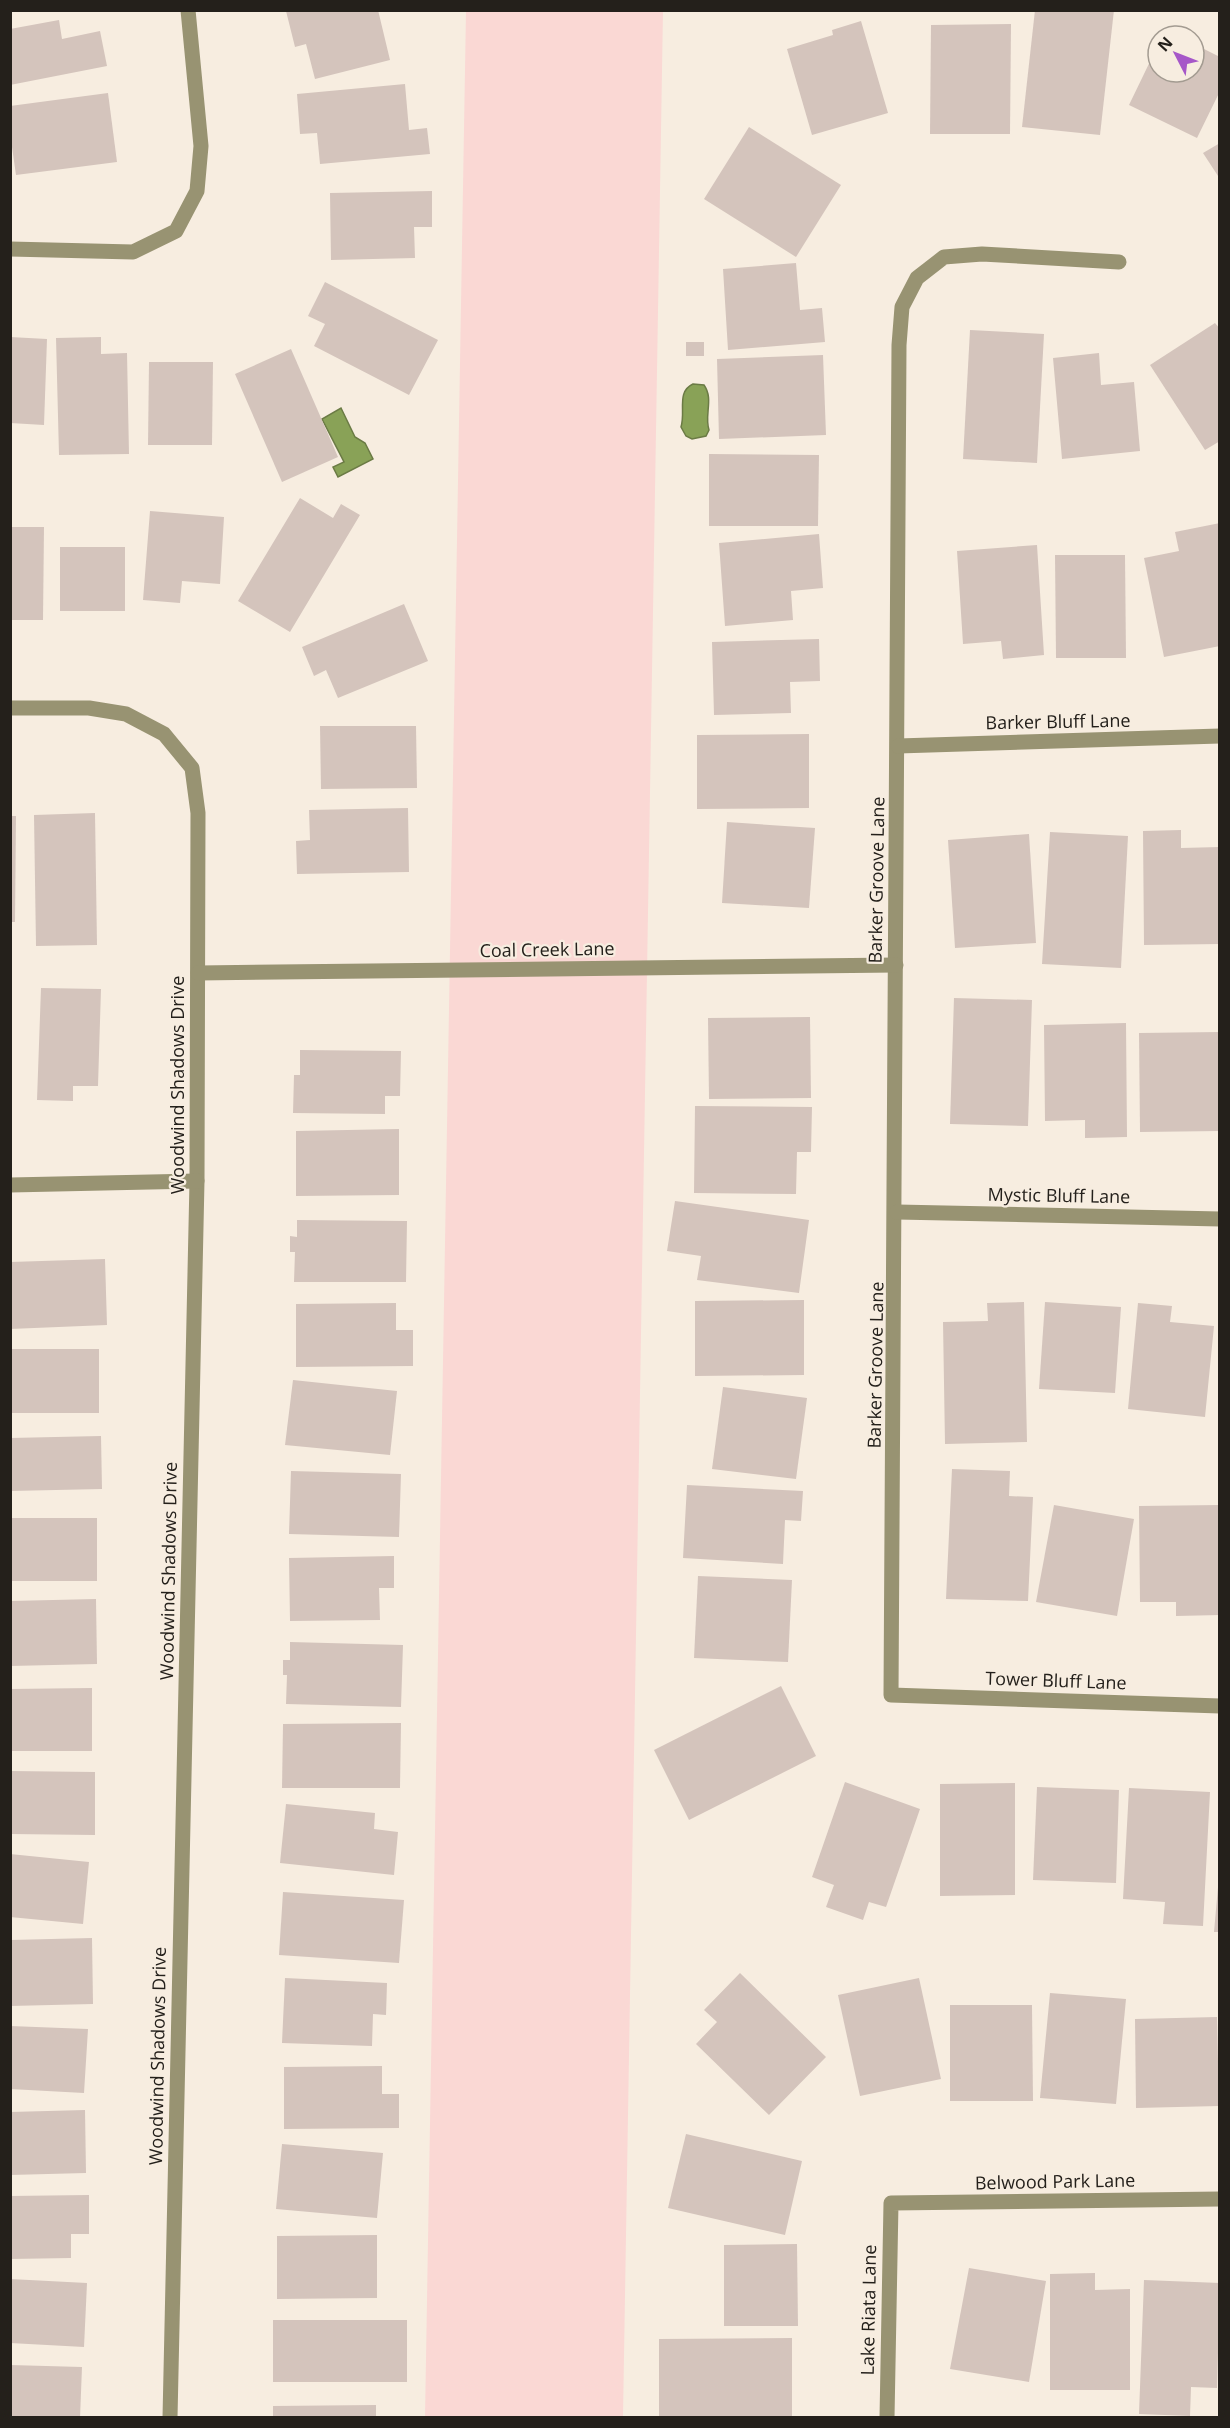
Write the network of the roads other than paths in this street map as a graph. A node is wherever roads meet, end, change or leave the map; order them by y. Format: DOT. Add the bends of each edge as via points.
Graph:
graph roads {
  1 [pos="188,10"];
  2 [pos="10,249"];
  3 [pos="1119,262"];
  4 [pos="10,708"];
  5 [pos="1220,736"];
  6 [pos="898,746"];
  7 [pos="896,965"];
  8 [pos="198,973"];
  9 [pos="197,1181"];
  10 [pos="10,1185"];
  11 [pos="897,1212"];
  12 [pos="1220,1219"];
  13 [pos="891,1695"];
  14 [pos="1220,1706"];
  15 [pos="1220,2199"];
  16 [pos="891,2203"];
  17 [pos="170,2418"];
  18 [pos="887,2418"];
  1 -- 2 [label="street" via="201,146 197,191 176,231 133,252"];
  3 -- 6 [label="street, Barker Groove Lane" via="982,254 944,257 917,278 902,307"];
  4 -- 8 [label="street, Woodwind Shadows Drive" via="89,708 126,714 164,734 192,768 198,813"];
  5 -- 6 [label="street, Barker Bluff Lane"];
  6 -- 7 [label="street, Barker Groove Lane"];
  7 -- 8 [label="street, Coal Creek Lane"];
  7 -- 11 [label="street, Barker Groove Lane"];
  8 -- 9 [label="street, Woodwind Shadows Drive"];
  9 -- 10 [label="street"];
  9 -- 17 [label="street, Woodwind Shadows Drive"];
  11 -- 12 [label="street, Mystic Bluff Lane"];
  11 -- 13 [label="street, Barker Groove Lane"];
  13 -- 14 [label="street, Tower Bluff Lane"];
  15 -- 16 [label="street, Belwood Park Lane"];
  16 -- 18 [label="street, Lake Riata Lane"];
}
